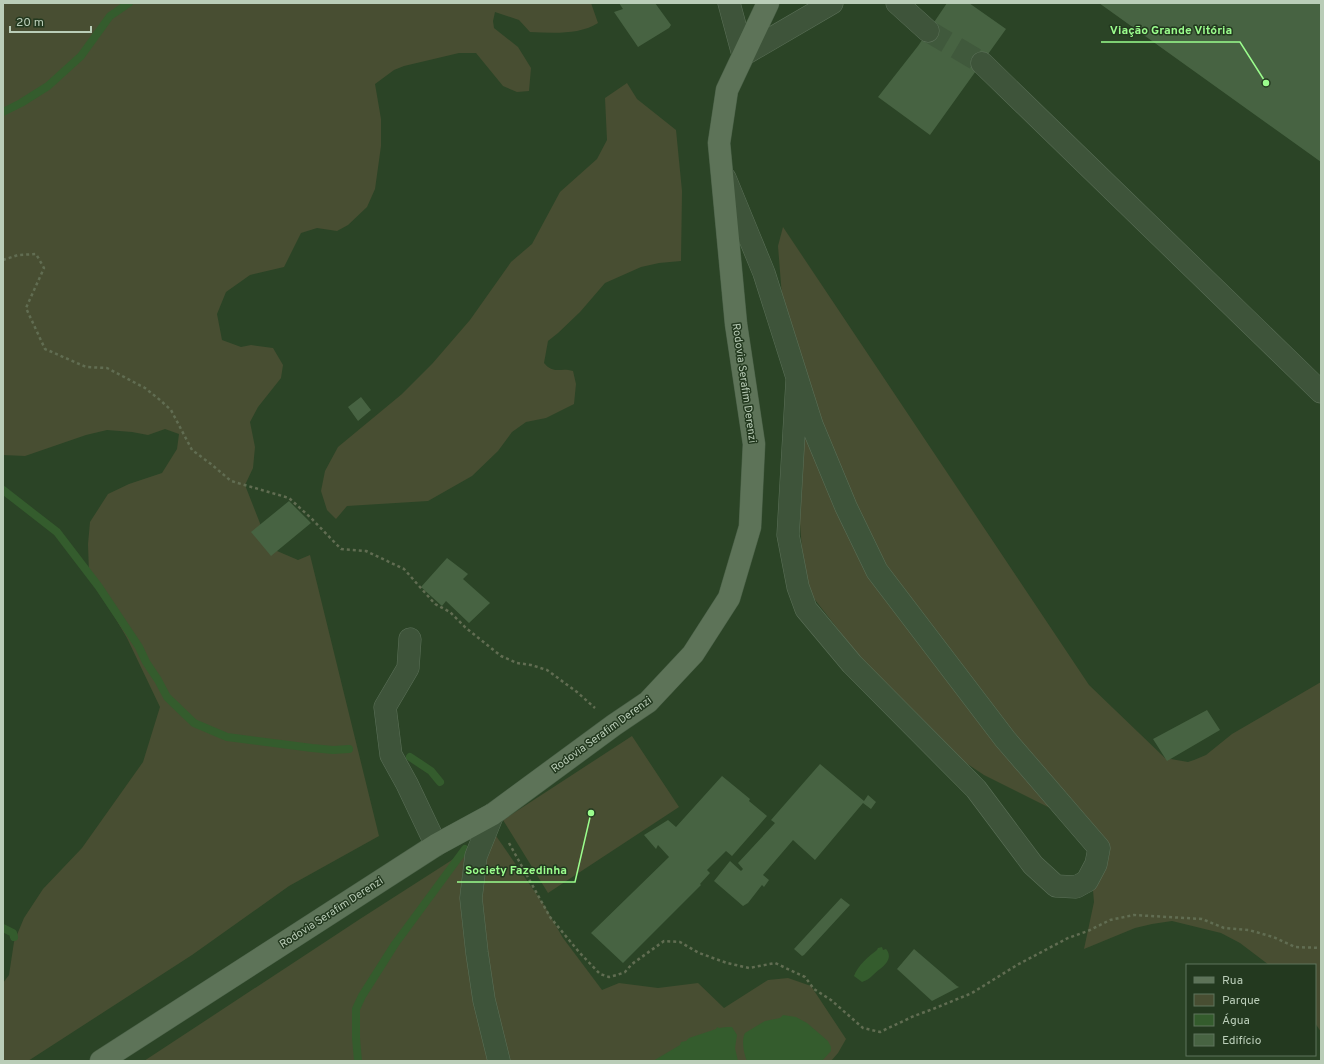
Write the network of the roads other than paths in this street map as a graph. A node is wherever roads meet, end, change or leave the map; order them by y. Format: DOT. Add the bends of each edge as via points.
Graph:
graph roads {
  1 [pos="729,3"];
  2 [pos="768,3"];
  3 [pos="832,3"];
  4 [pos="896,3"];
  5 [pos="928,31"];
  6 [pos="743,55"];
  7 [pos="982,63"];
  8 [pos="722,173"];
  9 [pos="797,380"];
  10 [pos="1321,392"];
  11 [pos="410,639"];
  12 [pos="493,814"];
  13 [pos="436,845"];
  14 [pos="101,1061"];
  15 [pos="499,1061"];
  1 -- 6 [label="street"];
  2 -- 6 [label="main road, Rodovia Serafim Derenzi"];
  3 -- 6 [label="street"];
  4 -- 5 [label="street"];
  6 -- 8 [label="main road, Rodovia Serafim Derenzi" via="727,90 719,143"];
  7 -- 10 [label="street"];
  8 -- 9 [label="street" via="764,273"];
  8 -- 12 [label="main road, Rodovia Serafim Derenzi" via="736,324 754,444 750,527 728,598 693,654 648,702"];
  9 -- 9 [label="street" via="788,535 798,587 806,609 852,664 976,789 1033,865 1056,886 1076,888 1087,881 1096,864 1099,848 1005,739 877,571 846,507 812,425"];
  11 -- 13 [label="street" via="408,668 385,707 391,755"];
  12 -- 13 [label="main road, Rodovia Serafim Derenzi"];
  12 -- 15 [label="street" via="476,856 471,898 484,1000"];
  13 -- 14 [label="main road, Rodovia Serafim Derenzi"];
}
